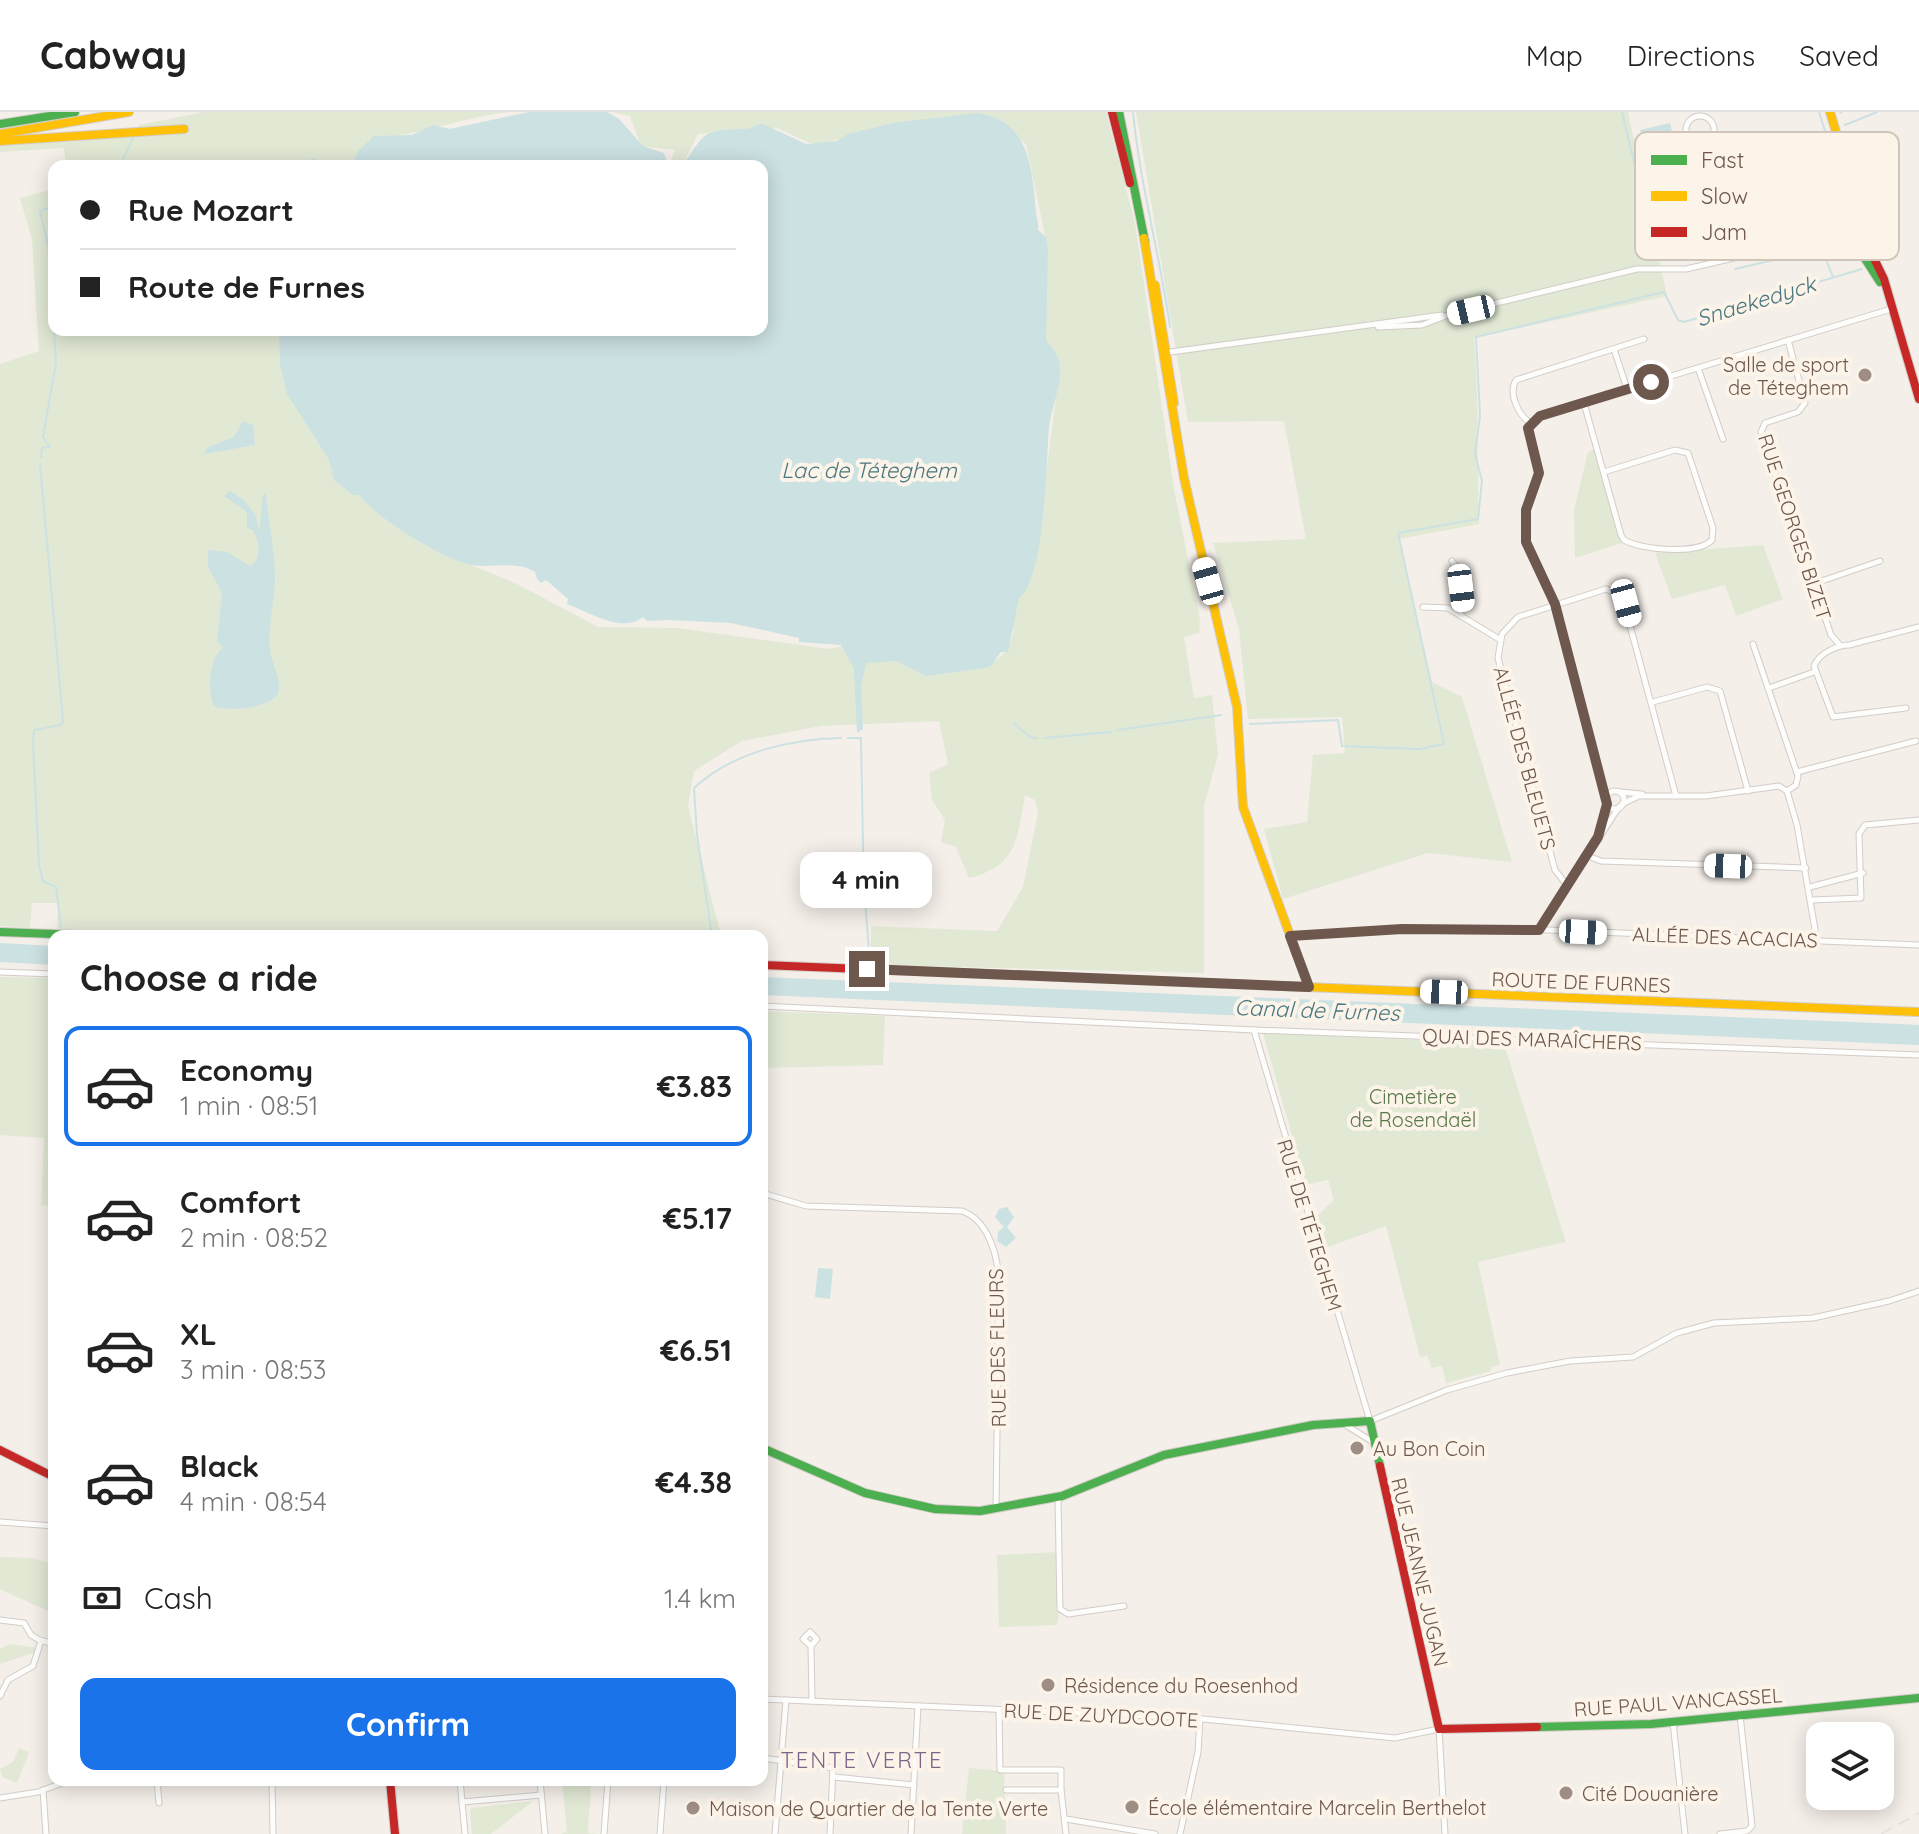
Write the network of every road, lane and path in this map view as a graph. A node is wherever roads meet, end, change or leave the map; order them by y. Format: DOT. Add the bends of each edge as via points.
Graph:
graph roads {
  1 [pos="75,112"];
  2 [pos="129,112"];
  3 [pos="1112,112"];
  4 [pos="1119,112"];
  5 [pos="1830,112"];
  6 [pos="1696,114"];
  7 [pos="0,124"];
  8 [pos="184,129"];
  9 [pos="1688,132"];
  10 [pos="1712,132"];
  11 [pos="1836,132"];
  12 [pos="0,134"];
  13 [pos="0,141"];
  14 [pos="1141,220"];
  15 [pos="1725,260"];
  16 [pos="1866,260"];
  17 [pos="1875,260"];
  18 [pos="1891,309"];
  19 [pos="1644,339"];
  20 [pos="1788,340"];
  21 [pos="1614,349"];
  22 [pos="1165,353"];
  23 [pos="1698,368"];
  24 [pos="1627,389"];
  25 [pos="1919,399"];
  26 [pos="1584,403"];
  27 [pos="1530,423"];
  28 [pos="1723,439"];
  29 [pos="1604,472"];
  30 [pos="1452,561"];
  31 [pos="1880,561"];
  32 [pos="1813,584"];
  33 [pos="1555,604"];
  34 [pos="1423,607"];
  35 [pos="1461,614"];
  36 [pos="1919,627"];
  37 [pos="1499,639"];
  38 [pos="1753,644"];
  39 [pos="1839,644"];
  40 [pos="1814,672"];
  41 [pos="1769,688"];
  42 [pos="1653,702"];
  43 [pos="1906,708"];
  44 [pos="1916,741"];
  45 [pos="1797,772"];
  46 [pos="1603,780"];
  47 [pos="1616,791"];
  48 [pos="1748,791"];
  49 [pos="1787,791"];
  50 [pos="1650,795"];
  51 [pos="1676,796"];
  52 [pos="1607,801"];
  53 [pos="1621,806"];
  54 [pos="1919,820"];
  55 [pos="1598,837"];
  56 [pos="1585,855"];
  57 [pos="1806,868"];
  58 [pos="1863,873"];
  59 [pos="1566,884"];
  60 [pos="1809,887"];
  61 [pos="1812,900"];
  62 [pos="1539,930"];
  63 [pos="0,932"];
  64 [pos="48,934"];
  65 [pos="1290,936"];
  66 [pos="1817,941"];
  67 [pos="1919,944"];
  68 [pos="768,965"];
  69 [pos="0,972"];
  70 [pos="48,974"];
  71 [pos="1309,987"];
  72 [pos="768,1006"];
  73 [pos="1919,1012"];
  74 [pos="1254,1030"];
  75 [pos="1919,1055"];
  76 [pos="768,1195"];
  77 [pos="1919,1291"];
  78 [pos="1370,1421"];
  79 [pos="1344,1424"];
  80 [pos="1375,1444"];
  81 [pos="0,1450"];
  82 [pos="768,1451"];
  83 [pos="48,1474"];
  84 [pos="1058,1498"];
  85 [pos="996,1509"];
  86 [pos="0,1522"];
  87 [pos="48,1526"];
  88 [pos="1124,1606"];
  89 [pos="0,1620"];
  90 [pos="40,1640"];
  91 [pos="48,1642"];
  92 [pos="811,1646"];
  93 [pos="0,1696"];
  94 [pos="1919,1698"];
  95 [pos="768,1699"];
  96 [pos="786,1700"];
  97 [pos="812,1701"];
  98 [pos="918,1706"];
  99 [pos="999,1710"];
  100 [pos="1740,1714"];
  101 [pos="1200,1719"];
  102 [pos="1673,1722"];
  103 [pos="1439,1729"];
  104 [pos="768,1759"];
  105 [pos="783,1760"];
  106 [pos="834,1777"];
  107 [pos="914,1785"];
  108 [pos="54,1786"];
  109 [pos="158,1786"];
  110 [pos="272,1786"];
  111 [pos="391,1786"];
  112 [pos="461,1786"];
  113 [pos="540,1786"];
  114 [pos="608,1786"];
  115 [pos="664,1786"];
  116 [pos="43,1790"];
  117 [pos="1006,1790"];
  118 [pos="1061,1790"];
  119 [pos="541,1795"];
  120 [pos="0,1798"];
  121 [pos="462,1802"];
  122 [pos="159,1803"];
  123 [pos="1066,1819"];
  124 [pos="46,1834"];
  125 [pos="273,1834"];
  126 [pos="395,1834"];
  127 [pos="465,1834"];
  128 [pos="545,1834"];
  129 [pos="604,1834"];
  130 [pos="660,1834"];
  131 [pos="775,1834"];
  132 [pos="830,1834"];
  133 [pos="911,1834"];
  134 [pos="1066,1834"];
  135 [pos="1155,1834"];
  136 [pos="1180,1834"];
  137 [pos="1445,1834"];
  138 [pos="1685,1834"];
  139 [pos="1720,1834"];
  1 -- 7 [label="main road"];
  2 -- 12 [label="main road"];
  3 -- 14 [label="main road"];
  4 -- 14 [label="main road"];
  5 -- 11 [label="main road"];
  6 -- 9 [label="street"];
  6 -- 10 [label="street" via="1710,120"];
  8 -- 13 [label="main road"];
  14 -- 22 [label="main road"];
  15 -- 22 [label="street" via="1682,270 1637,269 1422,325"];
  16 -- 18 [label="main road"];
  17 -- 18 [label="main road"];
  18 -- 20 [label="street"];
  18 -- 25 [label="main road"];
  19 -- 21 [label="street"];
  20 -- 23 [label="street"];
  20 -- 32 [label="street, RUE GEORGES BIZET" via="1805,403 1800,411 1765,423 1761,432"];
  21 -- 24 [label="street"];
  21 -- 27 [label="street" via="1516,380 1512,389 1518,410"];
  22 -- 65 [label="main road" via="1196,536 1236,700 1243,807"];
  23 -- 24 [label="street"];
  23 -- 28 [label="street"];
  24 -- 26 [label="street"];
  26 -- 27 [label="street"];
  26 -- 29 [label="street"];
  27 -- 33 [label="street" via="1539,473 1526,510 1525,535"];
  29 -- 29 [label="street" via="1675,450 1688,453 1713,528 1712,540 1703,547 1662,549 1625,541"];
  30 -- 35 [label="street" via="1459,571"];
  31 -- 32 [label="street"];
  32 -- 39 [label="street, RUE GEORGES BIZET"];
  33 -- 37 [label="street, ALLÉE DES BLEUETS" via="1515,618"];
  33 -- 42 [label="street, ALLÉE DES BLEUETS" via="1606,589 1622,596"];
  33 -- 46 [label="street"];
  34 -- 35 [label="street"];
  35 -- 37 [label="street"];
  36 -- 39 [label="street"];
  37 -- 59 [label="street, ALLÉE DES BLEUETS" via="1498,660 1551,856"];
  38 -- 41 [label="street"];
  39 -- 40 [label="street" via="1818,658"];
  40 -- 41 [label="street"];
  40 -- 43 [label="street" via="1834,718"];
  41 -- 45 [label="street"];
  42 -- 48 [label="street" via="1709,687 1720,691"];
  42 -- 51 [label="street, ALLÉE DES BLEUETS"];
  44 -- 45 [label="street"];
  45 -- 49 [label="street" via="1797,783"];
  46 -- 47 [label="street"];
  46 -- 52 [label="street"];
  47 -- 50 [label="street"];
  47 -- 52 [label="street"];
  47 -- 53 [label="street" via="1623,796"];
  48 -- 49 [label="street" via="1779,786"];
  48 -- 51 [label="street"];
  49 -- 57 [label="street"];
  50 -- 51 [label="street"];
  50 -- 53 [label="street" via="1636,796"];
  52 -- 53 [label="street"];
  52 -- 55 [label="street"];
  53 -- 55 [label="street"];
  54 -- 58 [label="street" via="1863,827"];
  55 -- 56 [label="street"];
  56 -- 57 [label="street" via="1601,861"];
  56 -- 59 [label="street"];
  57 -- 60 [label="street"];
  58 -- 60 [label="street"];
  58 -- 61 [label="street" via="1859,899"];
  59 -- 62 [label="street"];
  60 -- 61 [label="street"];
  61 -- 66 [label="street"];
  62 -- 65 [label="street, ALLÉE DES ACACIAS" via="1402,929"];
  62 -- 66 [label="street, ALLÉE DES ACACIAS"];
  63 -- 64 [label="main road"];
  65 -- 71 [label="main road"];
  66 -- 67 [label="street, ALLÉE DES ACACIAS"];
  68 -- 71 [label="main road, ROUTE DE FURNES"];
  69 -- 70 [label="street"];
  71 -- 73 [label="main road, ROUTE DE FURNES"];
  72 -- 74 [label="street, QUAI DES MARAÎCHERS"];
  74 -- 75 [label="street, QUAI DES MARAÎCHERS"];
  74 -- 78 [label="street, RUE DE TÉTEGHEM"];
  76 -- 85 [label="street, RUE DES FLEURS" via="806,1206 962,1211 979,1222 999,1279"];
  77 -- 78 [label="street" via="1813,1318 1714,1323 1677,1333 1633,1357 1507,1373"];
  78 -- 79 [label="main road"];
  78 -- 80 [label="main road, RUE JEANNE JUGAN"];
  79 -- 80 [label="street"];
  79 -- 84 [label="main road" via="1307,1426 1159,1457"];
  80 -- 103 [label="main road, RUE JEANNE JUGAN"];
  81 -- 83 [label="main road"];
  82 -- 85 [label="main road" via="872,1495 948,1511"];
  84 -- 85 [label="main road"];
  84 -- 88 [label="street" via="1060,1609 1068,1614"];
  86 -- 87 [label="street"];
  89 -- 90 [label="street" via="24,1623"];
  90 -- 91 [label="street"];
  90 -- 93 [label="street" via="30,1669 6,1682"];
  92 -- 97 [label="street"];
  94 -- 100 [label="main road, RUE PAUL VANCASSEL"];
  95 -- 96 [label="street, RUE DE ZUYDCOOTE"];
  96 -- 97 [label="street, RUE DE ZUYDCOOTE"];
  96 -- 105 [label="street"];
  97 -- 98 [label="street, RUE DE ZUYDCOOTE"];
  98 -- 99 [label="street, RUE DE ZUYDCOOTE"];
  98 -- 107 [label="street"];
  99 -- 101 [label="street, RUE DE ZUYDCOOTE"];
  99 -- 118 [label="street" via="1000,1770 1061,1770"];
  100 -- 102 [label="main road, RUE PAUL VANCASSEL"];
  100 -- 139 [label="street" via="1751,1829"];
  101 -- 103 [label="street, RUE DE ZUYDCOOTE" via="1395,1738"];
  101 -- 136 [label="street"];
  102 -- 103 [label="main road, RUE PAUL VANCASSEL"];
  102 -- 138 [label="street"];
  103 -- 137 [label="street"];
  104 -- 105 [label="street"];
  105 -- 106 [label="street" via="829,1765"];
  105 -- 131 [label="street"];
  106 -- 107 [label="street"];
  106 -- 132 [label="street"];
  107 -- 133 [label="street"];
  108 -- 116 [label="street"];
  109 -- 122 [label="street"];
  110 -- 125 [label="street"];
  111 -- 126 [label="main road"];
  112 -- 121 [label="street"];
  113 -- 119 [label="street"];
  114 -- 129 [label="street"];
  115 -- 130 [label="street"];
  116 -- 120 [label="street"];
  116 -- 124 [label="street"];
  117 -- 118 [label="street"];
  118 -- 123 [label="street"];
  119 -- 121 [label="street"];
  119 -- 128 [label="street"];
  121 -- 127 [label="street"];
  123 -- 134 [label="street"];
  123 -- 135 [label="street"];
}
